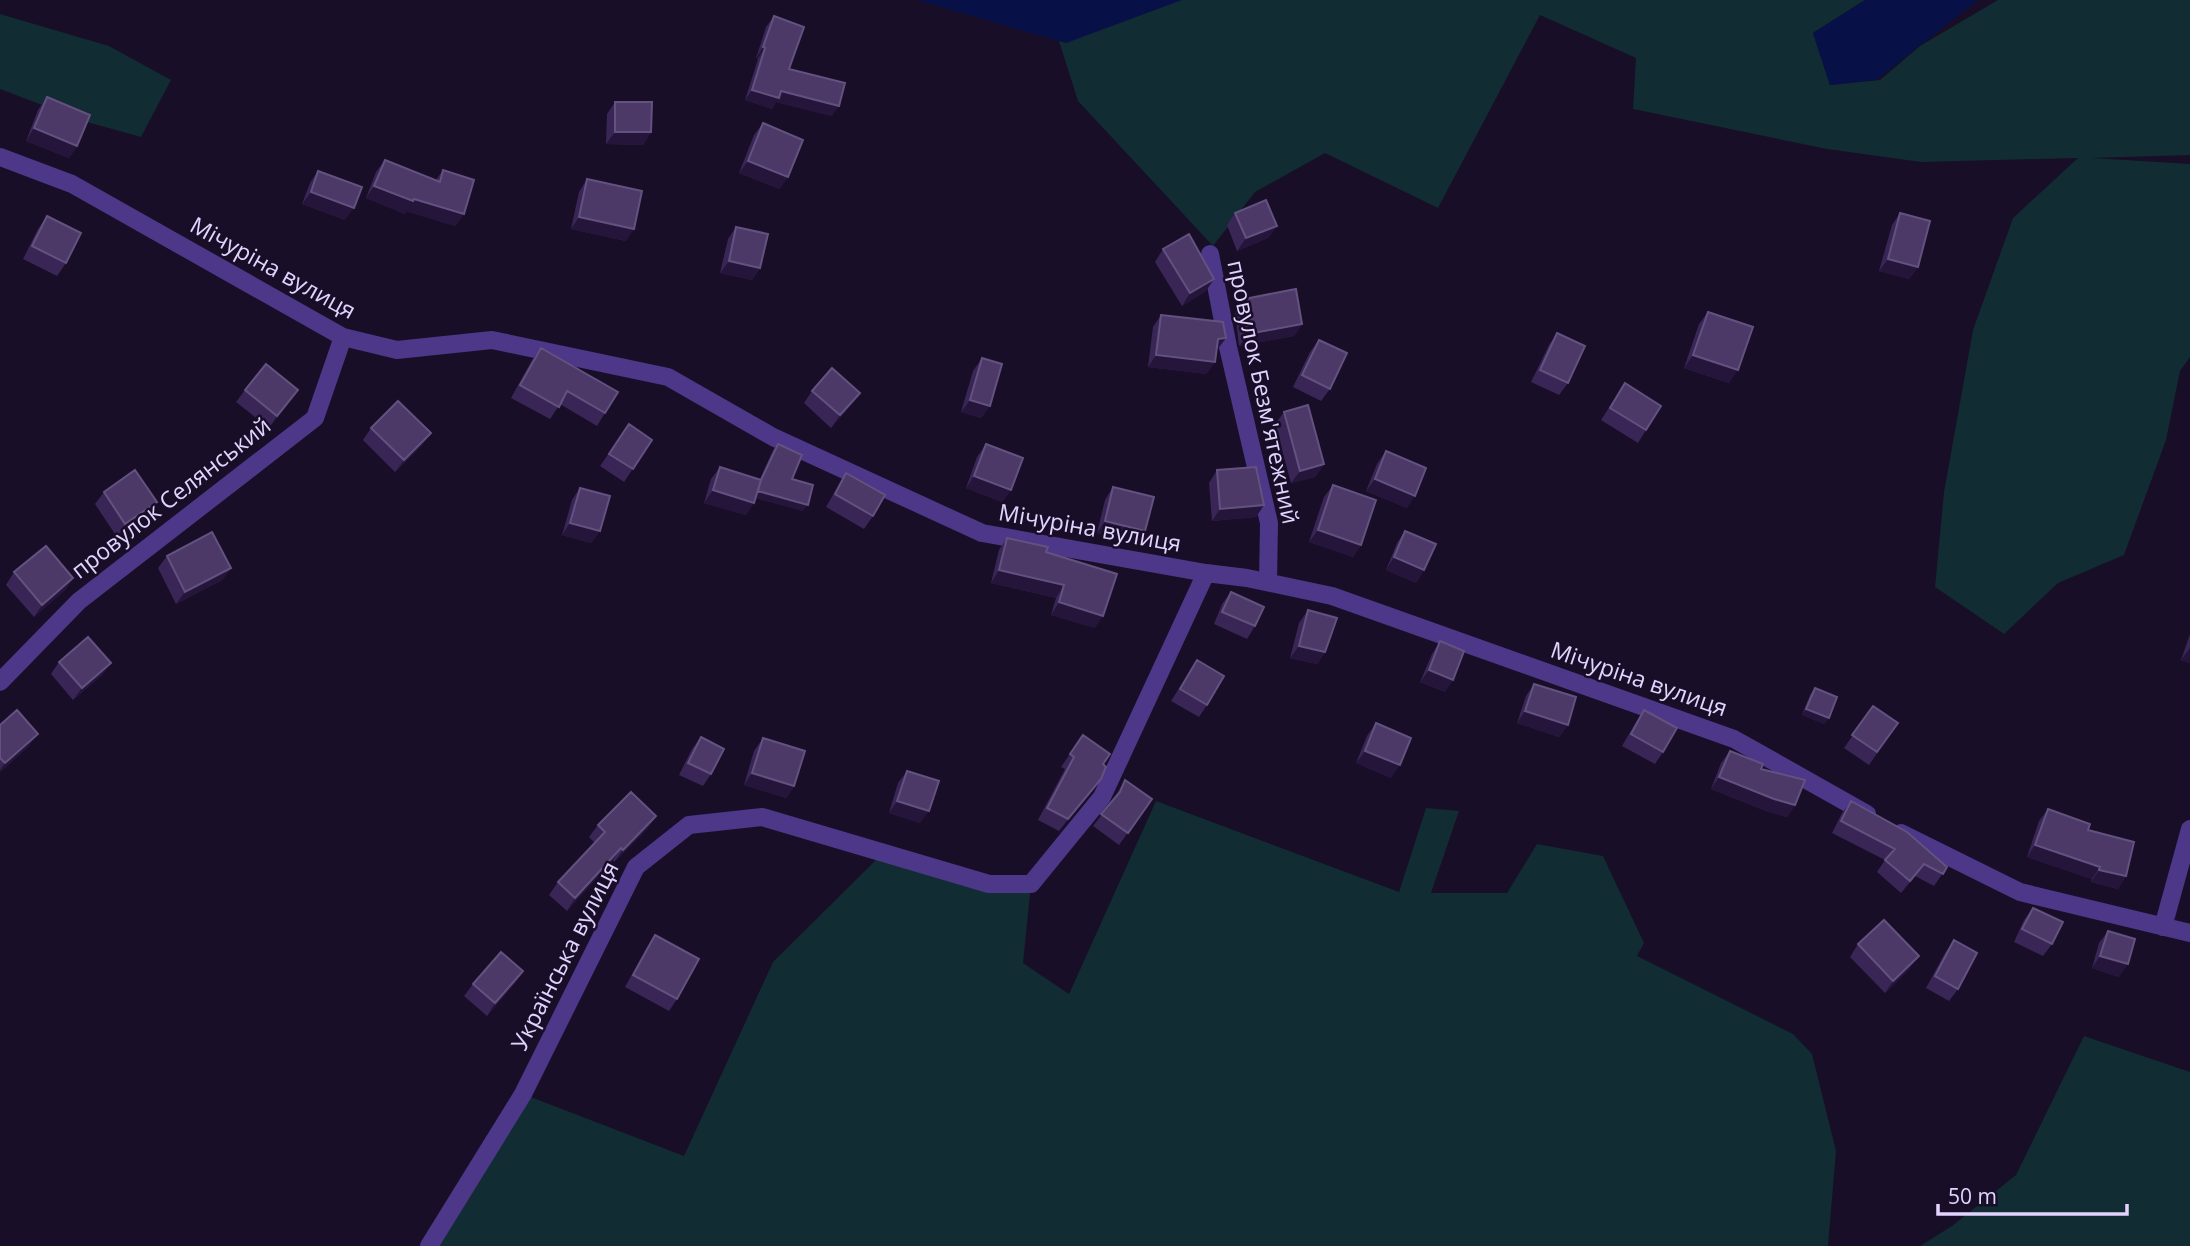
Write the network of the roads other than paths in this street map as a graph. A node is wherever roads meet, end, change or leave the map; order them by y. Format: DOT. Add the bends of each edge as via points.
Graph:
graph roads {
  1 [pos="0,157"];
  2 [pos="1210,254"];
  3 [pos="343,337"];
  4 [pos="1206,573"];
  5 [pos="1268,582"];
  6 [pos="0,682"];
  7 [pos="2190,829"];
  8 [pos="2164,927"];
  9 [pos="2190,933"];
  10 [pos="429,1246"];
  1 -- 3 [label="street, Мічуріна вулиця" via="72,184"];
  2 -- 5 [label="street, провулок Безм'ятежний" via="1269,523"];
  3 -- 4 [label="street, Мічуріна вулиця" via="397,350 492,340 668,377 774,437 982,533"];
  3 -- 6 [label="street, провулок Селянський" via="314,418 79,601"];
  4 -- 5 [label="street, Мічуріна вулиця"];
  4 -- 10 [label="street, Українська вулиця" via="1102,797 1031,884 989,884 762,817 689,825 636,867 523,1094"];
  5 -- 8 [label="street, Мічуріна вулиця" via="1332,596 1734,739 1883,823 2020,892"];
  7 -- 8 [label="street"];
  8 -- 9 [label="street, Мічуріна вулиця"];
}
